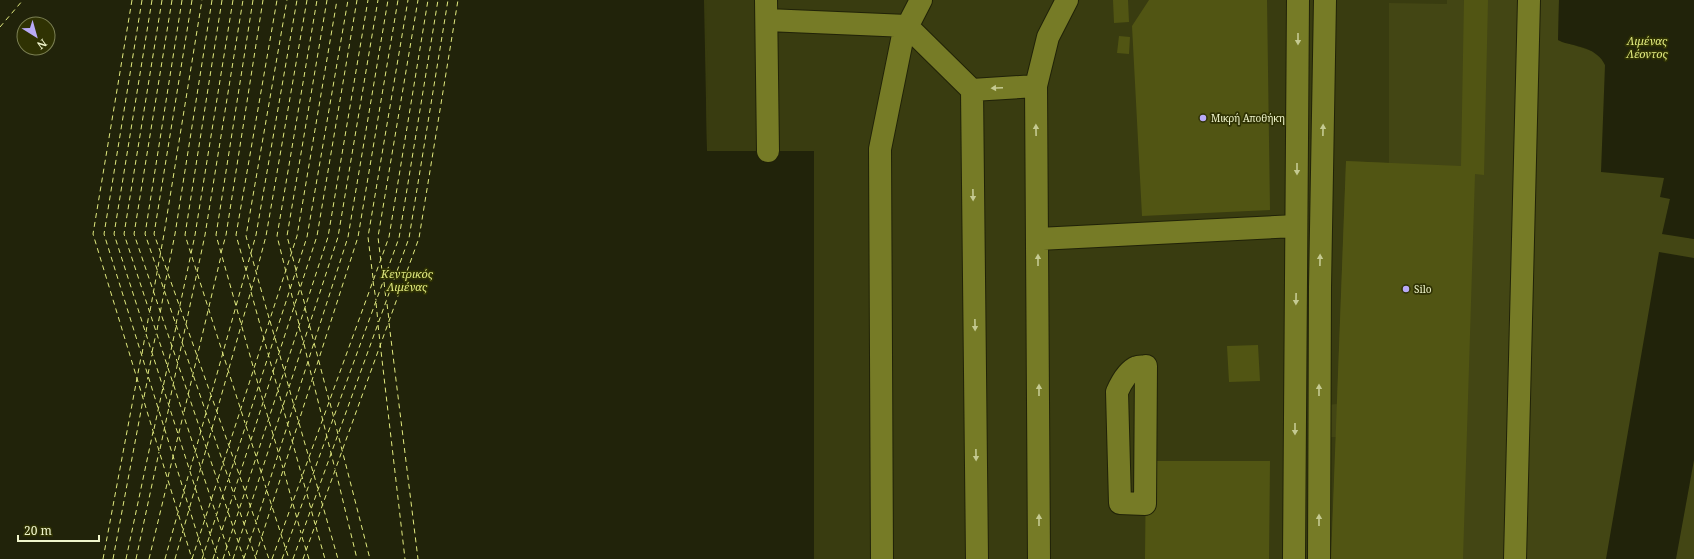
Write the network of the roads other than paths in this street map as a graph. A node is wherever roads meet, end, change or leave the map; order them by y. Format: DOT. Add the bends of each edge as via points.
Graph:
graph roads {
  1 [pos="921,0"];
  2 [pos="1067,0"];
  3 [pos="1298,0"];
  4 [pos="1325,0"];
  5 [pos="1336,0"];
  6 [pos="1529,0"];
  7 [pos="766,10"];
  8 [pos="908,26"];
  9 [pos="1325,36"];
  10 [pos="1036,86"];
  11 [pos="972,90"];
  12 [pos="768,151"];
  13 [pos="1296,226"];
  14 [pos="1038,239"];
  15 [pos="1145,504"];
  16 [pos="882,559"];
  17 [pos="977,559"];
  18 [pos="1039,559"];
  19 [pos="1294,559"];
  20 [pos="1319,559"];
  21 [pos="1515,559"];
  1 -- 8 [label="street"];
  2 -- 10 [label="street" via="1048,37"];
  3 -- 13 [label="street, one-way"];
  4 -- 9 [label="street"];
  5 -- 9 [label="street"];
  6 -- 21 [label="street"];
  7 -- 8 [label="street"];
  7 -- 12 [label="street"];
  8 -- 11 [label="street"];
  8 -- 16 [label="street" via="903,35 880,149"];
  20 -- 9 [label="street, one-way" via="1320,287"];
  10 -- 11 [label="street, one-way"];
  14 -- 10 [label="street, one-way"];
  11 -- 17 [label="street, one-way"];
  13 -- 14 [label="street"];
  13 -- 19 [label="street, one-way"];
  18 -- 14 [label="street, one-way"];
  15 -- 15 [label="street" via="1120,503 1117,392 1121,382 1136,367 1146,366"];
}
